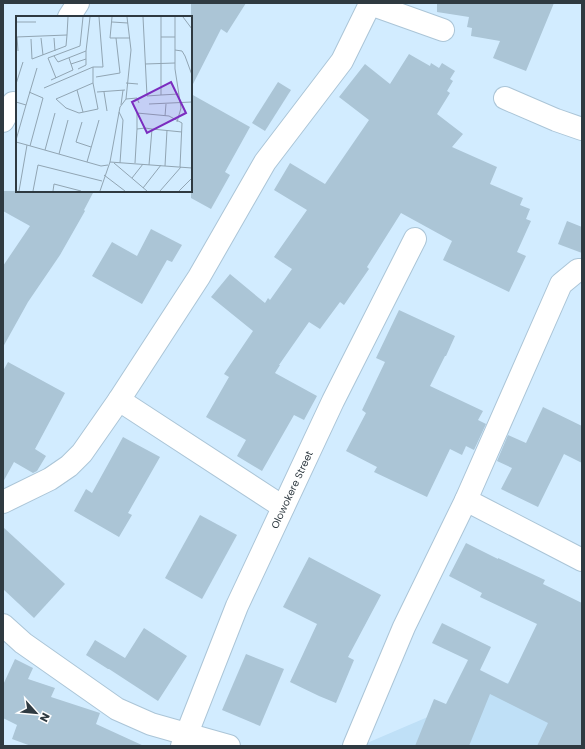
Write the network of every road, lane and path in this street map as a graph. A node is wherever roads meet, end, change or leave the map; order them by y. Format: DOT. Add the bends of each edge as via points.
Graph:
graph roads {
  1 [pos="78,3"];
  2 [pos="370,3"];
  3 [pos="70,16"];
  4 [pos="443,30"];
  5 [pos="505,98"];
  6 [pos="582,129"];
  7 [pos="415,239"];
  8 [pos="582,270"];
  9 [pos="119,400"];
  10 [pos="466,500"];
  11 [pos="3,502"];
  12 [pos="283,507"];
  13 [pos="582,560"];
  14 [pos="3,625"];
  15 [pos="184,740"];
  16 [pos="229,746"];
  17 [pos="354,746"];
  1 -- 3 [label="street"];
  2 -- 4 [label="street"];
  2 -- 9 [label="street" via="342,61 265,162 199,277"];
  5 -- 6 [label="street"];
  7 -- 12 [label="street, Olowokere Street"];
  8 -- 10 [label="street" via="578,270 561,284"];
  9 -- 11 [label="street" via="82,453 69,466 50,479"];
  9 -- 12 [label="street"];
  10 -- 13 [label="street"];
  10 -- 17 [label="street" via="404,627"];
  12 -- 15 [label="street, Olowokere Street" via="237,606"];
  14 -- 15 [label="street" via="23,643 117,709"];
  15 -- 16 [label="street"];
}
